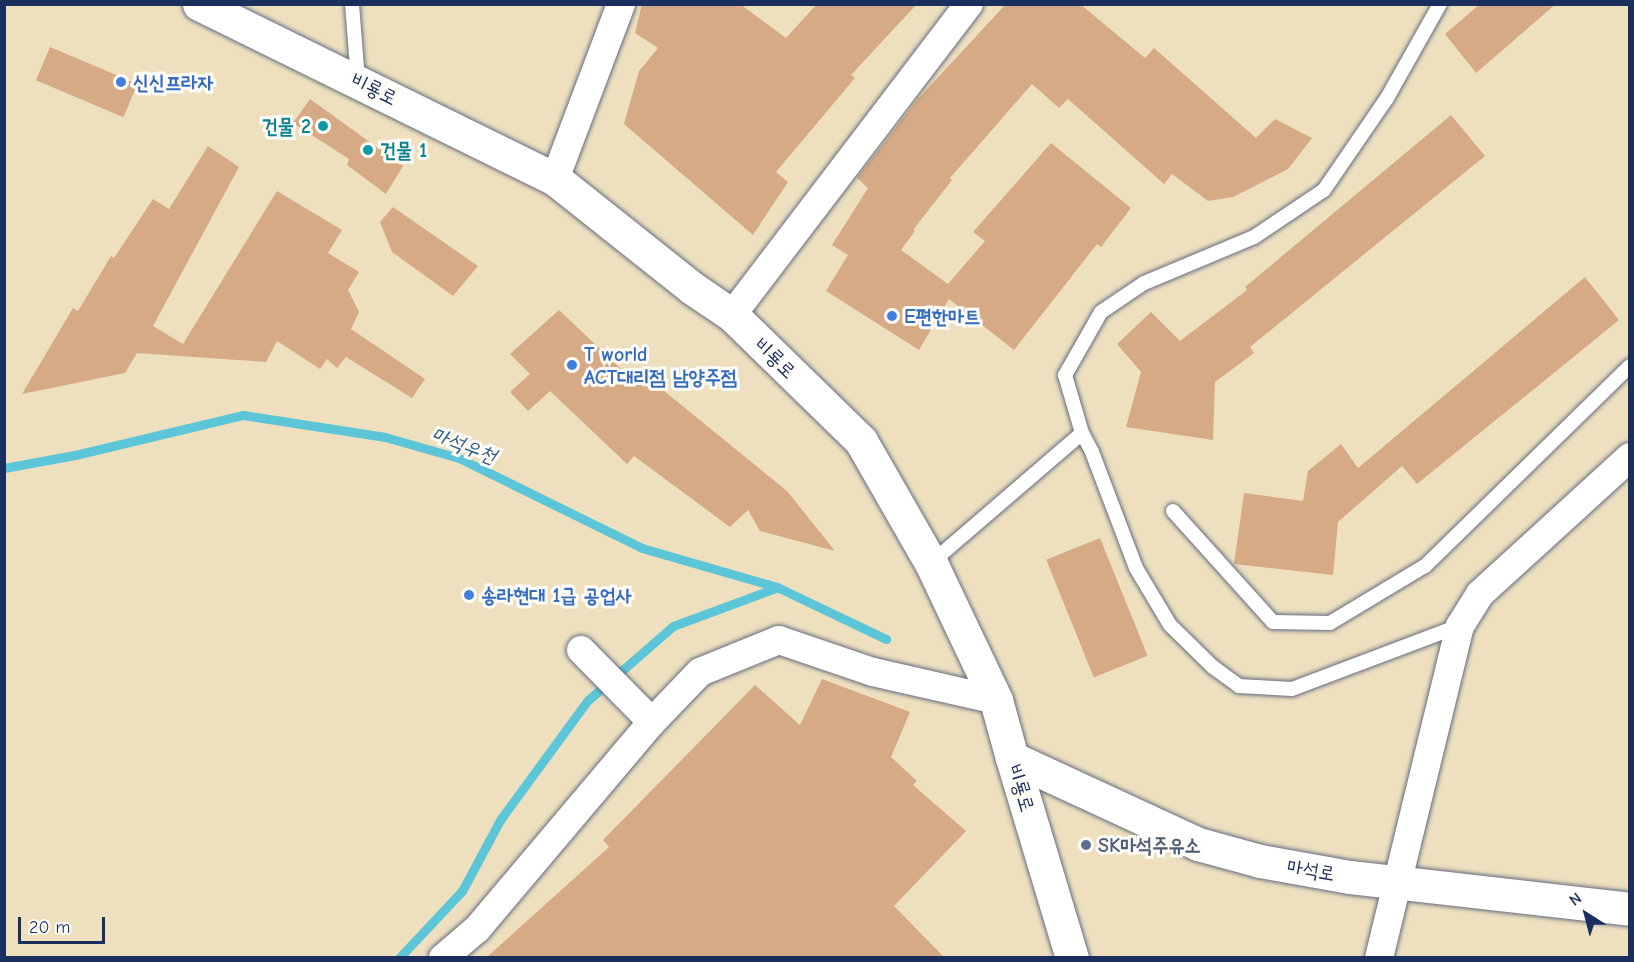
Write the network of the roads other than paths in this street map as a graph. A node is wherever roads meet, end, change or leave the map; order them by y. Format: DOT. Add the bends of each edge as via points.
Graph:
graph roads {
  1 [pos="199,4"];
  2 [pos="352,4"];
  3 [pos="621,4"];
  4 [pos="969,4"];
  5 [pos="1440,4"];
  6 [pos="358,80"];
  7 [pos="555,179"];
  8 [pos="732,315"];
  9 [pos="1629,366"];
  10 [pos="1082,433"];
  11 [pos="1629,457"];
  12 [pos="1173,512"];
  13 [pos="931,563"];
  14 [pos="1460,626"];
  15 [pos="589,658"];
  16 [pos="996,700"];
  17 [pos="652,722"];
  18 [pos="1012,758"];
  19 [pos="1396,883"];
  20 [pos="1629,909"];
  21 [pos="443,957"];
  22 [pos="1072,957"];
  23 [pos="1379,957"];
  1 -- 6 [label="main road, 비룡로"];
  2 -- 6 [label="lane"];
  3 -- 7 [label="street"];
  4 -- 8 [label="street"];
  5 -- 10 [label="lane" via="1386,98 1324,190 1254,237 1144,283 1101,312 1065,375"];
  6 -- 7 [label="main road, 비룡로"];
  7 -- 8 [label="main road, 비룡로"];
  8 -- 13 [label="main road, 비룡로" via="861,441"];
  9 -- 12 [label="lane" via="1425,566 1330,622 1273,622"];
  10 -- 13 [label="lane"];
  10 -- 14 [label="lane" via="1136,568 1170,625 1239,686 1293,689"];
  11 -- 14 [label="street" via="1480,594"];
  13 -- 16 [label="main road, 비룡로"];
  14 -- 19 [label="street"];
  15 -- 17 [label="street"];
  16 -- 17 [label="street" via="873,672 779,640 700,672"];
  16 -- 18 [label="main road, 비룡로"];
  17 -- 21 [label="street" via="477,929"];
  18 -- 19 [label="main road, 마석로" via="1198,844 1260,861"];
  18 -- 22 [label="main road, 비룡로"];
  19 -- 20 [label="main road, 마석로"];
  19 -- 23 [label="street"];
}
